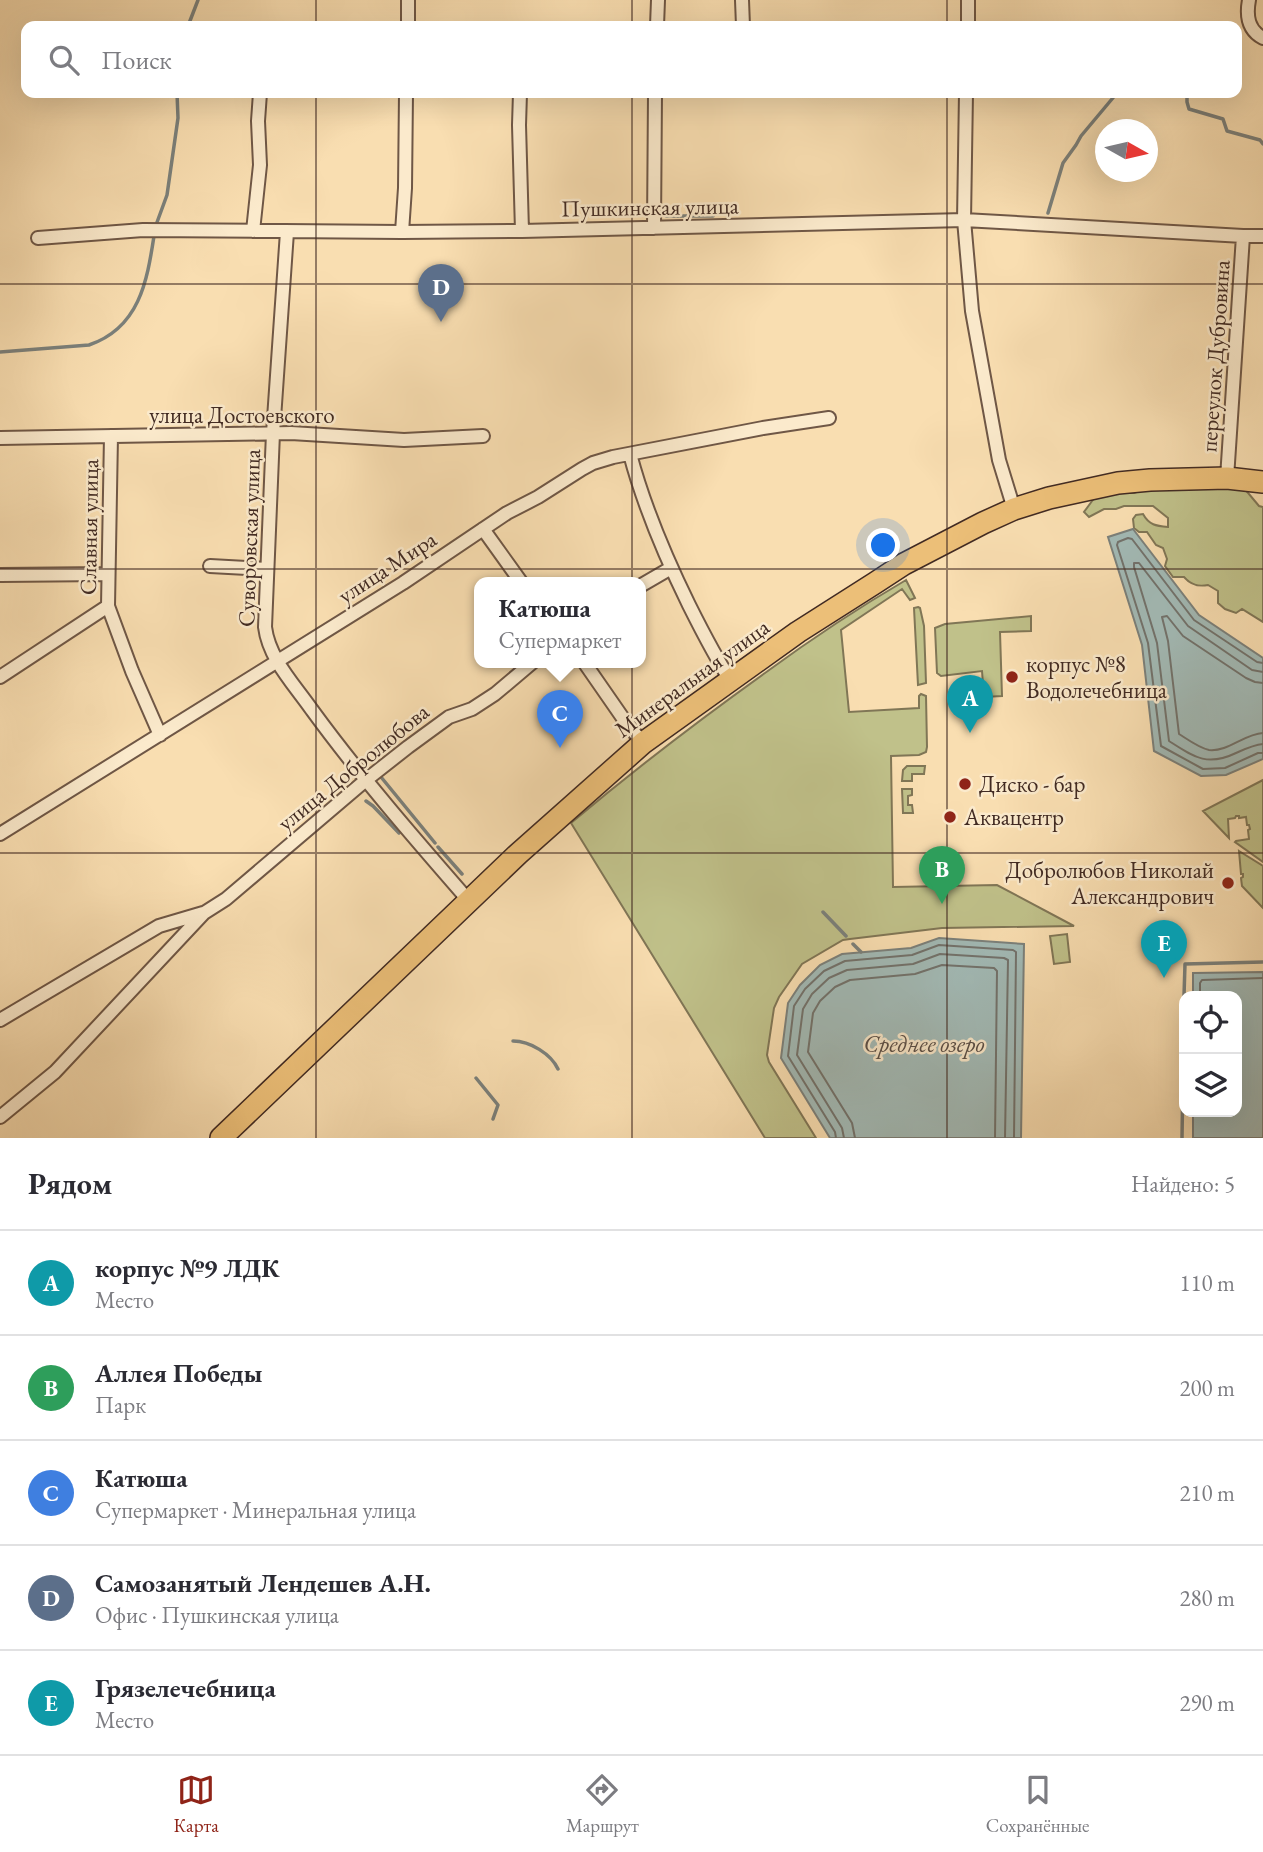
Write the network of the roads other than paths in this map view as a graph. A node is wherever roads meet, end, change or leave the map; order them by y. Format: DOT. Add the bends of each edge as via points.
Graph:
graph roads {
  1 [pos="408,0"];
  2 [pos="658,0"];
  3 [pos="742,0"];
  4 [pos="968,0"];
  5 [pos="1249,0"];
  6 [pos="408,21"];
  7 [pos="657,21"];
  8 [pos="743,21"];
  9 [pos="968,21"];
  10 [pos="1263,38"];
  11 [pos="259,98"];
  12 [pos="406,98"];
  13 [pos="520,98"];
  14 [pos="655,98"];
  15 [pos="966,98"];
  16 [pos="964,220"];
  17 [pos="654,228"];
  18 [pos="253,231"];
  19 [pos="522,231"];
  20 [pos="288,232"];
  21 [pos="402,232"];
  22 [pos="1244,236"];
  23 [pos="1263,236"];
  24 [pos="38,238"];
  25 [pos="829,418"];
  26 [pos="273,433"];
  27 [pos="111,436"];
  28 [pos="483,436"];
  29 [pos="0,438"];
  30 [pos="630,454"];
  31 [pos="1227,478"];
  32 [pos="1263,482"];
  33 [pos="1014,509"];
  34 [pos="483,529"];
  35 [pos="210,566"];
  36 [pos="671,568"];
  37 [pos="267,569"];
  38 [pos="107,574"];
  39 [pos="0,575"];
  40 [pos="517,577"];
  41 [pos="646,583"];
  42 [pos="108,606"];
  43 [pos="277,661"];
  44 [pos="526,668"];
  45 [pos="588,668"];
  46 [pos="0,677"];
  47 [pos="731,681"];
  48 [pos="160,735"];
  49 [pos="643,744"];
  50 [pos="366,780"];
  51 [pos="0,834"];
  52 [pos="470,901"];
  53 [pos="204,913"];
  54 [pos="0,1020"];
  55 [pos="0,1117"];
  56 [pos="221,1138"];
  1 -- 6 [label="street"];
  2 -- 7 [label="street"];
  3 -- 8 [label="street"];
  4 -- 9 [label="street"];
  5 -- 10 [label="street" via="1250,27"];
  11 -- 18 [label="street" via="260,165"];
  12 -- 21 [label="street"];
  13 -- 19 [label="street"];
  14 -- 17 [label="street"];
  15 -- 16 [label="street"];
  16 -- 17 [label="street, Пушкинская улица"];
  16 -- 22 [label="street, Пушкинская улица"];
  16 -- 33 [label="street" via="972,311 999,460"];
  17 -- 19 [label="street, Пушкинская улица"];
  18 -- 20 [label="street, Пушкинская улица"];
  18 -- 24 [label="street, Пушкинская улица" via="143,230"];
  19 -- 21 [label="street, Пушкинская улица"];
  20 -- 21 [label="street, Пушкинская улица"];
  20 -- 26 [label="street, Суворовская улица"];
  22 -- 23 [label="street, Пушкинская улица"];
  22 -- 31 [label="street, переулок Дубровина"];
  25 -- 30 [label="street, улица Мира"];
  26 -- 27 [label="street, улица Достоевского"];
  26 -- 28 [label="street, улица Достоевского" via="404,440"];
  26 -- 37 [label="street, Суворовская улица"];
  27 -- 29 [label="street, улица Достоевского"];
  27 -- 38 [label="street, Славная улица"];
  30 -- 34 [label="street, улица Мира" via="593,463"];
  30 -- 36 [label="street"];
  31 -- 32 [label="main road, Минеральная улица"];
  31 -- 33 [label="main road, Минеральная улица" via="1118,483"];
  33 -- 47 [label="main road, Минеральная улица" via="904,564"];
  34 -- 40 [label="street"];
  34 -- 43 [label="street, улица Мира"];
  35 -- 37 [label="street"];
  36 -- 41 [label="street"];
  36 -- 47 [label="street"];
  37 -- 43 [label="street, Суворовская улица" via="265,627"];
  38 -- 39 [label="street"];
  38 -- 42 [label="street, Славная улица"];
  42 -- 46 [label="street"];
  42 -- 48 [label="street, Славная улица"];
  43 -- 48 [label="street, улица Мира"];
  43 -- 50 [label="street, Суворовская улица"];
  44 -- 50 [label="street, улица Добролюбова" via="472,709 449,717"];
  45 -- 49 [label="street"];
  47 -- 49 [label="main road, Минеральная улица"];
  48 -- 51 [label="street, улица Мира"];
  49 -- 52 [label="main road, Минеральная улица"];
  50 -- 52 [label="street, Суворовская улица"];
  50 -- 53 [label="street, улица Добролюбова"];
  52 -- 56 [label="main road, Минеральная улица"];
  53 -- 54 [label="street, улица Добролюбова" via="159,926"];
  53 -- 55 [label="street, улица Добролюбова" via="55,1072"];
}
